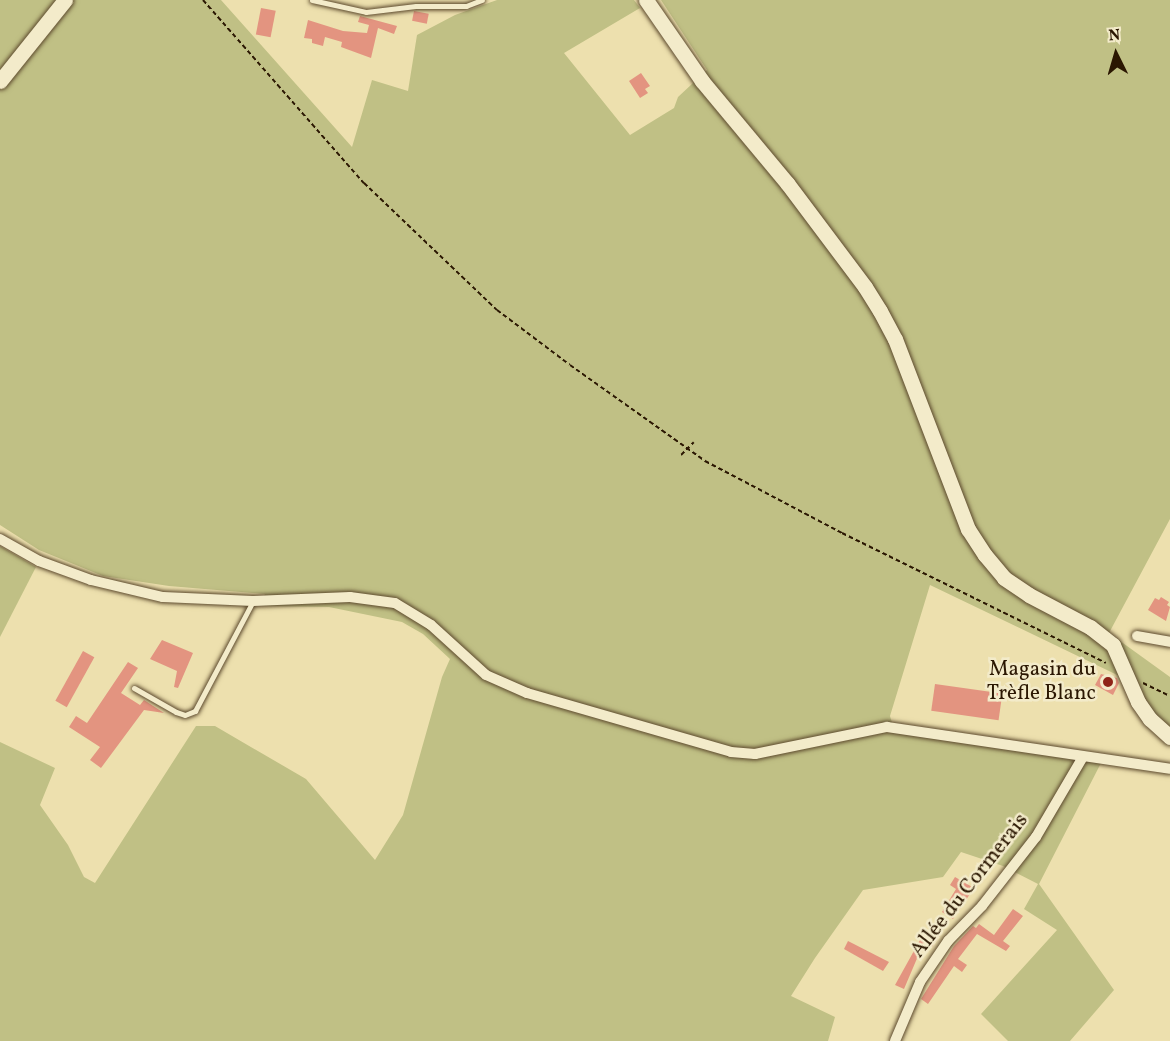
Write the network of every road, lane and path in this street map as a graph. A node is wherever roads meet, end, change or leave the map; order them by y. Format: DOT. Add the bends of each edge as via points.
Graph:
graph roads {
  1 [pos="65,0"];
  2 [pos="203,0"];
  3 [pos="312,0"];
  4 [pos="482,0"];
  5 [pos="646,0"];
  6 [pos="0,81"];
  7 [pos="694,442"];
  8 [pos="688,448"];
  9 [pos="681,455"];
  10 [pos="0,539"];
  11 [pos="253,601"];
  12 [pos="1137,636"];
  13 [pos="1170,642"];
  14 [pos="1126,672"];
  15 [pos="134,688"];
  16 [pos="1170,696"];
  17 [pos="1170,737"];
  18 [pos="1083,758"];
  19 [pos="1170,769"];
  20 [pos="895,1041"];
  1 -- 6 [label="street"];
  2 -- 8 [label="path" via="364,183 446,264 497,310"];
  3 -- 4 [label="lane" via="366,12 466,6"];
  5 -- 14 [label="street" via="702,81 787,183 880,311 895,339 968,529 985,555 1004,578 1029,595 1102,634 1113,645"];
  7 -- 8 [label="path"];
  8 -- 9 [label="path"];
  8 -- 14 [label="path" via="705,461 842,533"];
  10 -- 11 [label="street" via="39,561 126,590 163,597"];
  11 -- 15 [label="lane" via="195,711 185,715 176,712"];
  11 -- 18 [label="street" via="350,597 395,603 423,619 486,675 517,689 731,752 755,754 887,727"];
  12 -- 13 [label="street"];
  14 -- 16 [label="path"];
  14 -- 17 [label="street" via="1143,710"];
  18 -- 19 [label="street"];
  18 -- 20 [label="street, Allée du Cormerais" via="1036,837 982,906 948,941 920,982"];
}
